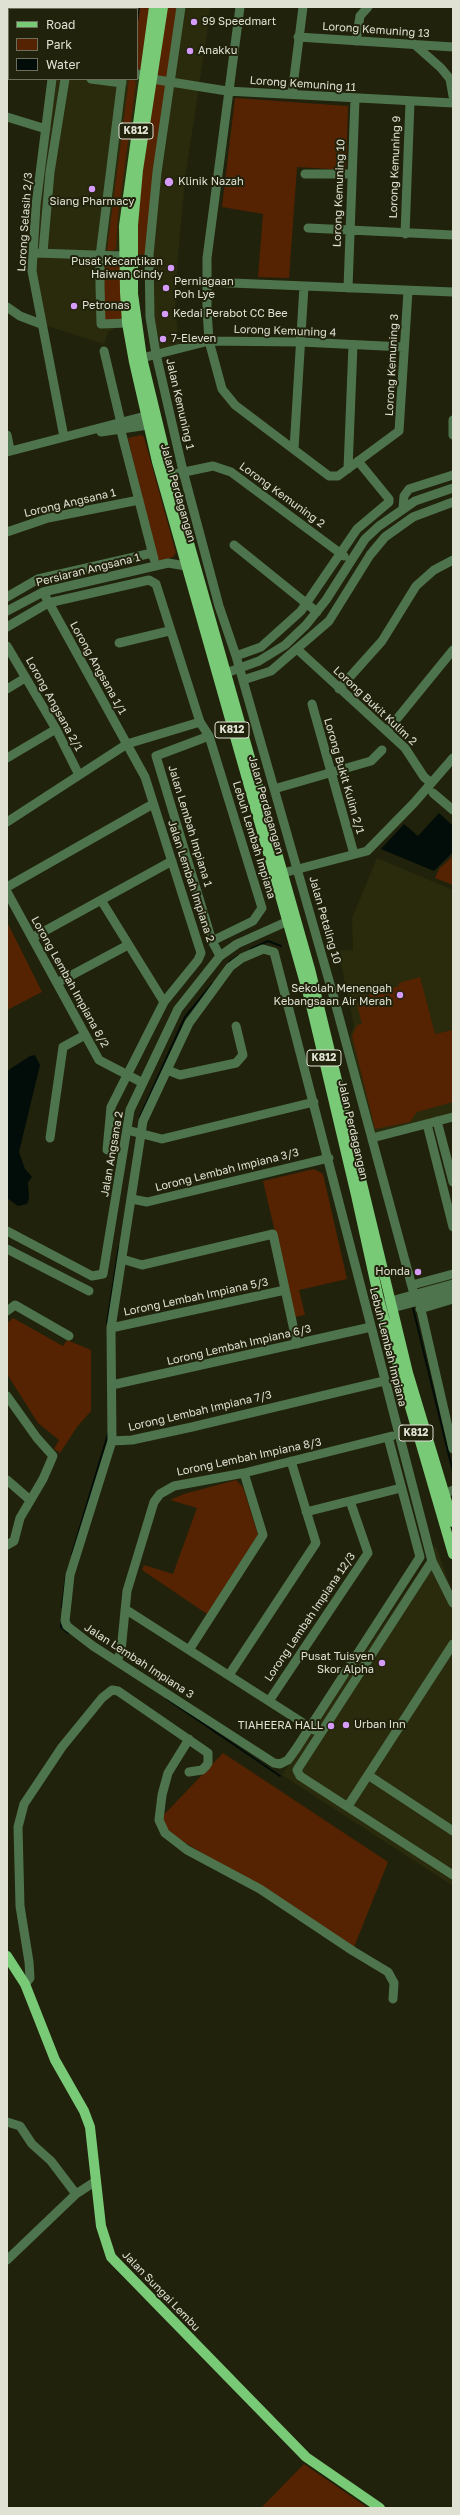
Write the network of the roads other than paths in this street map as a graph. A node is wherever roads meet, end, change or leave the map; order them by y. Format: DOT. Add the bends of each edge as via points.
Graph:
graph roads {
  1 [pos="154,7"];
  2 [pos="163,7"];
  3 [pos="181,7"];
  4 [pos="240,7"];
  5 [pos="303,7"];
  6 [pos="368,7"];
  7 [pos="298,37"];
  8 [pos="356,41"];
  9 [pos="414,44"];
  10 [pos="453,47"];
  11 [pos="143,72"];
  12 [pos="52,80"];
  13 [pos="65,80"];
  14 [pos="106,80"];
  15 [pos="122,81"];
  16 [pos="170,82"];
  17 [pos="227,91"];
  18 [pos="292,94"];
  19 [pos="453,96"];
  20 [pos="355,99"];
  21 [pos="410,102"];
  22 [pos="453,103"];
  23 [pos="7,117"];
  24 [pos="46,129"];
  25 [pos="305,174"];
  26 [pos="352,174"];
  27 [pos="308,228"];
  28 [pos="350,231"];
  29 [pos="405,234"];
  30 [pos="453,235"];
  31 [pos="38,253"];
  32 [pos="100,256"];
  33 [pos="123,256"];
  34 [pos="207,282"];
  35 [pos="304,286"];
  36 [pos="348,288"];
  37 [pos="408,291"];
  38 [pos="453,292"];
  39 [pos="7,307"];
  40 [pos="127,323"];
  41 [pos="41,324"];
  42 [pos="210,341"];
  43 [pos="301,342"];
  44 [pos="353,345"];
  45 [pos="404,347"];
  46 [pos="104,351"];
  47 [pos="156,354"];
  48 [pos="142,358"];
  49 [pos="151,420"];
  50 [pos="453,420"];
  51 [pos="121,427"];
  52 [pos="453,435"];
  53 [pos="7,437"];
  54 [pos="64,438"];
  55 [pos="294,449"];
  56 [pos="9,451"];
  57 [pos="358,462"];
  58 [pos="348,469"];
  59 [pos="183,471"];
  60 [pos="170,475"];
  61 [pos="453,475"];
  62 [pos="453,488"];
  63 [pos="139,500"];
  64 [pos="453,502"];
  65 [pos="403,508"];
  66 [pos="7,532"];
  67 [pos="234,545"];
  68 [pos="182,551"];
  69 [pos="152,553"];
  70 [pos="340,553"];
  71 [pos="350,560"];
  72 [pos="453,560"];
  73 [pos="168,563"];
  74 [pos="155,566"];
  75 [pos="186,566"];
  76 [pos="43,592"];
  77 [pos="7,597"];
  78 [pos="48,603"];
  79 [pos="306,604"];
  80 [pos="7,611"];
  81 [pos="318,612"];
  82 [pos="7,627"];
  83 [pos="169,631"];
  84 [pos="119,644"];
  85 [pos="7,646"];
  86 [pos="297,649"];
  87 [pos="453,650"];
  88 [pos="236,656"];
  89 [pos="240,669"];
  90 [pos="226,673"];
  91 [pos="25,678"];
  92 [pos="243,680"];
  93 [pos="7,689"];
  94 [pos="339,689"];
  95 [pos="312,704"];
  96 [pos="200,722"];
  97 [pos="56,729"];
  98 [pos="387,731"];
  99 [pos="209,736"];
  100 [pos="127,744"];
  101 [pos="382,750"];
  102 [pos="7,758"];
  103 [pos="453,758"];
  104 [pos="331,773"];
  105 [pos="79,775"];
  106 [pos="431,783"];
  107 [pos="274,789"];
  108 [pos="434,793"];
  109 [pos="153,804"];
  110 [pos="453,810"];
  111 [pos="7,822"];
  112 [pos="354,854"];
  113 [pos="172,861"];
  114 [pos="297,869"];
  115 [pos="283,873"];
  116 [pos="7,887"];
  117 [pos="7,892"];
  118 [pos="101,900"];
  119 [pos="286,922"];
  120 [pos="32,938"];
  121 [pos="212,941"];
  122 [pos="128,945"];
  123 [pos="274,952"];
  124 [pos="220,956"];
  125 [pos="57,984"];
  126 [pos="164,1002"];
  127 [pos="236,1026"];
  128 [pos="85,1035"];
  129 [pos="167,1070"];
  130 [pos="129,1076"];
  131 [pos="143,1083"];
  132 [pos="314,1102"];
  133 [pos="453,1117"];
  134 [pos="437,1121"];
  135 [pos="427,1124"];
  136 [pos="127,1130"];
  137 [pos="142,1133"];
  138 [pos="50,1138"];
  139 [pos="372,1138"];
  140 [pos="106,1150"];
  141 [pos="328,1158"];
  142 [pos="453,1182"];
  143 [pos="132,1199"];
  144 [pos="453,1227"];
  145 [pos="7,1231"];
  146 [pos="17,1237"];
  147 [pos="8,1250"];
  148 [pos="122,1259"];
  149 [pos="453,1274"];
  150 [pos="453,1284"];
  151 [pos="285,1290"];
  152 [pos="89,1291"];
  153 [pos="453,1292"];
  154 [pos="416,1297"];
  155 [pos="453,1299"];
  156 [pos="386,1306"];
  157 [pos="7,1311"];
  158 [pos="371,1326"];
  159 [pos="111,1328"];
  160 [pos="69,1336"];
  161 [pos="297,1344"];
  162 [pos="384,1381"];
  163 [pos="112,1384"];
  164 [pos="7,1396"];
  165 [pos="398,1435"];
  166 [pos="388,1437"];
  167 [pos="112,1440"];
  168 [pos="453,1449"];
  169 [pos="291,1461"];
  170 [pos="244,1473"];
  171 [pos="7,1480"];
  172 [pos="401,1488"];
  173 [pos="448,1492"];
  174 [pos="30,1500"];
  175 [pos="350,1501"];
  176 [pos="306,1512"];
  177 [pos="453,1522"];
  178 [pos="7,1545"];
  179 [pos="453,1554"];
  180 [pos="432,1561"];
  181 [pos="453,1604"];
  182 [pos="125,1609"];
  183 [pos="453,1644"];
  184 [pos="189,1650"];
  185 [pos="117,1661"];
  186 [pos="230,1676"];
  187 [pos="269,1701"];
  188 [pos="310,1727"];
  189 [pos="320,1733"];
  190 [pos="189,1739"];
  191 [pos="190,1772"];
  192 [pos="368,1775"];
  193 [pos="348,1806"];
  194 [pos="453,1831"];
  195 [pos="453,1875"];
  196 [pos="7,1956"];
  197 [pos="25,1984"];
  198 [pos="393,1999"];
  199 [pos="7,2122"];
  200 [pos="96,2181"];
  201 [pos="76,2194"];
  202 [pos="7,2260"];
  203 [pos="380,2508"];
  1 -- 11 [label="main road, Jalan Perdagangan / K812"];
  2 -- 11 [label="main road, Jalan Perdagangan / K812"];
  3 -- 16 [label="street, Jalan Kemuning 1"];
  4 -- 17 [label="street"];
  5 -- 7 [label="street"];
  6 -- 8 [label="street" via="360,16"];
  7 -- 8 [label="street, Lorong Kemuning 13"];
  7 -- 18 [label="street"];
  8 -- 9 [label="street, Lorong Kemuning 13"];
  9 -- 10 [label="street, Lorong Kemuning 13"];
  9 -- 19 [label="street" via="446,73 450,79"];
  11 -- 16 [label="street, Lorong Kemuning 11"];
  11 -- 33 [label="main road, Jalan Perdagangan / K812" via="128,191"];
  11 -- 48 [label="main road, Jalan Perdagangan / K812" via="133,225 133,294"];
  12 -- 24 [label="street, Lorong Selasih 2/3"];
  13 -- 31 [label="street"];
  14 -- 15 [label="street"];
  15 -- 32 [label="street"];
  16 -- 17 [label="street, Lorong Kemuning 11"];
  16 -- 47 [label="street, Jalan Kemuning 1" via="157,172 149,255 150,317"];
  17 -- 18 [label="street, Lorong Kemuning 11"];
  17 -- 34 [label="street" via="208,250"];
  18 -- 20 [label="street, Lorong Kemuning 11"];
  20 -- 21 [label="street, Lorong Kemuning 11"];
  20 -- 26 [label="street, Lorong Kemuning 10"];
  21 -- 22 [label="street, Lorong Kemuning 11"];
  21 -- 29 [label="street, Lorong Kemuning 9"];
  23 -- 24 [label="street"];
  24 -- 31 [label="street, Lorong Selasih 2/3"];
  25 -- 26 [label="street"];
  26 -- 28 [label="street, Lorong Kemuning 10"];
  27 -- 28 [label="street"];
  28 -- 29 [label="street"];
  28 -- 36 [label="street, Lorong Kemuning 10"];
  29 -- 30 [label="street"];
  31 -- 32 [label="street"];
  31 -- 41 [label="street, Lorong Selasih 2/3" via="32,271"];
  32 -- 33 [label="street"];
  32 -- 40 [label="street" via="100,324"];
  33 -- 40 [label="main road, Jalan Perdagangan / K812"];
  34 -- 35 [label="street"];
  34 -- 42 [label="street"];
  35 -- 36 [label="street"];
  35 -- 43 [label="street"];
  36 -- 37 [label="street"];
  37 -- 38 [label="street"];
  37 -- 45 [label="street, Lorong Kemuning 3"];
  39 -- 41 [label="street" via="20,316"];
  40 -- 49 [label="main road, Jalan Perdagangan / K812"];
  41 -- 54 [label="street, Lorong Selasih 2/3"];
  42 -- 43 [label="street, Lorong Kemuning 4"];
  42 -- 47 [label="street, Lorong Kemuning 4"];
  42 -- 55 [label="street" via="216,369 227,397"];
  43 -- 44 [label="street, Lorong Kemuning 4"];
  43 -- 55 [label="street"];
  44 -- 45 [label="street, Lorong Kemuning 4"];
  44 -- 58 [label="street"];
  45 -- 57 [label="street, Lorong Kemuning 3" via="399,431"];
  46 -- 51 [label="street, Persiaran Angsana 1"];
  47 -- 48 [label="street, Lorong Kemuning 4"];
  47 -- 59 [label="street, Jalan Kemuning 1"];
  48 -- 49 [label="main road, Jalan Perdagangan / K812"];
  49 -- 51 [label="street"];
  49 -- 60 [label="main road, Jalan Perdagangan / K812"];
  49 -- 68 [label="main road, Jalan Perdagangan / K812"];
  50 -- 52 [label="street"];
  51 -- 54 [label="street"];
  51 -- 63 [label="street, Persiaran Angsana 1"];
  53 -- 56 [label="street"];
  54 -- 56 [label="street"];
  55 -- 58 [label="street, Lorong Kemuning 3" via="334,478"];
  57 -- 58 [label="street, Lorong Kemuning 3"];
  57 -- 70 [label="street" via="389,499 357,529"];
  59 -- 60 [label="street, Lorong Kemuning 2"];
  59 -- 70 [label="street, Lorong Kemuning 2" via="213,466 231,472"];
  59 -- 88 [label="street, Jalan Kemuning 1" via="219,606"];
  60 -- 90 [label="main road, Jalan Perdagangan / K812"];
  61 -- 65 [label="street" via="409,489 404,496"];
  62 -- 65 [label="street" via="415,501"];
  63 -- 66 [label="street, Lorong Angsana 1" via="48,518"];
  63 -- 69 [label="street, Persiaran Angsana 1"];
  64 -- 86 [label="street" via="413,517 385,537 370,554 330,621"];
  65 -- 71 [label="street" via="374,530"];
  67 -- 79 [label="street"];
  68 -- 73 [label="street, Persiaran Angsana 1"];
  68 -- 75 [label="main road, Jalan Perdagangan / K812"];
  69 -- 74 [label="street, Persiaran Angsana 1"];
  69 -- 77 [label="street" via="38,579"];
  70 -- 71 [label="street, Lorong Kemuning 2"];
  70 -- 79 [label="street"];
  71 -- 81 [label="street"];
  72 -- 94 [label="street" via="430,573 416,586 382,641"];
  73 -- 74 [label="street, Persiaran Angsana 1"];
  73 -- 75 [label="street, Persiaran Angsana 1"];
  74 -- 76 [label="street, Persiaran Angsana 1"];
  75 -- 119 [label="main road, Jalan Perdagangan / K812"];
  76 -- 78 [label="street, Lorong Angsana 1/1"];
  76 -- 80 [label="street, Persiaran Angsana 1"];
  78 -- 82 [label="street"];
  78 -- 83 [label="street" via="149,580 156,584"];
  78 -- 100 [label="street, Lorong Angsana 1/1"];
  79 -- 81 [label="street"];
  79 -- 88 [label="street" via="261,647"];
  81 -- 89 [label="street" via="285,645"];
  83 -- 84 [label="street"];
  83 -- 96 [label="street, Lebuh Lembah Impiana"];
  85 -- 91 [label="street, Lorong Angsana 2/1"];
  86 -- 92 [label="street" via="271,671"];
  86 -- 94 [label="street, Lorong Bukit Kulim 2"];
  87 -- 98 [label="street"];
  88 -- 89 [label="street, Jalan Kemuning 1"];
  89 -- 90 [label="street"];
  89 -- 92 [label="street, Jalan Petaling 10"];
  90 -- 115 [label="main road, Jalan Perdagangan / K812"];
  91 -- 93 [label="street"];
  91 -- 97 [label="street, Lorong Angsana 2/1"];
  92 -- 107 [label="street, Jalan Petaling 10"];
  94 -- 98 [label="street, Lorong Bukit Kulim 2"];
  95 -- 104 [label="street, Lorong Bukit Kulim 2/1"];
  96 -- 99 [label="street, Lebuh Lembah Impiana"];
  96 -- 100 [label="street"];
  97 -- 102 [label="street"];
  97 -- 105 [label="street, Lorong Angsana 2/1"];
  98 -- 106 [label="street, Lorong Bukit Kulim 2" via="405,748 424,777"];
  99 -- 121 [label="street, Lebuh Lembah Impiana" via="262,908 253,921"];
  99 -- 121 [label="street, Jalan Lembah Impiana 1" via="156,756"];
  100 -- 105 [label="street"];
  100 -- 109 [label="street, Jalan Lembah Impiana 2" via="145,777"];
  101 -- 104 [label="street" via="372,761"];
  103 -- 106 [label="street"];
  104 -- 107 [label="street"];
  104 -- 112 [label="street, Lorong Bukit Kulim 2/1"];
  105 -- 111 [label="street"];
  106 -- 112 [label="street" via="367,851"];
  107 -- 114 [label="street, Jalan Petaling 10"];
  108 -- 110 [label="street"];
  109 -- 113 [label="street, Jalan Lembah Impiana 2"];
  109 -- 116 [label="street"];
  112 -- 114 [label="street"];
  113 -- 118 [label="street"];
  113 -- 126 [label="street, Jalan Lembah Impiana 2" via="201,953"];
  114 -- 115 [label="street"];
  114 -- 139 [label="street, Jalan Petaling 10"];
  115 -- 156 [label="main road, Jalan Perdagangan / K812" via="310,969"];
  117 -- 120 [label="street, Lorong Lembah Impiana 8/2"];
  118 -- 120 [label="street"];
  118 -- 122 [label="street"];
  119 -- 124 [label="street, Jalan Angsana 2" via="237,944"];
  119 -- 156 [label="main road, Jalan Perdagangan / K812" via="310,1001 356,1195"];
  120 -- 125 [label="street, Lorong Lembah Impiana 8/2"];
  121 -- 124 [label="street, Jalan Lembah Impiana 1"];
  122 -- 125 [label="street"];
  122 -- 126 [label="street"];
  123 -- 129 [label="street, Lorong Lembah Impiana 7/3" via="263,949 242,958 230,967 189,1023"];
  123 -- 132 [label="street, Lebuh Lembah Impiana"];
  124 -- 131 [label="street, Jalan Angsana 2" via="178,1009"];
  125 -- 128 [label="street, Lorong Lembah Impiana 8/2"];
  126 -- 130 [label="street, Jalan Lembah Impiana 2"];
  127 -- 129 [label="street" via="244,1055 236,1063 180,1075"];
  128 -- 130 [label="street, Lorong Lembah Impiana 8/2" via="99,1060"];
  128 -- 138 [label="street" via="63,1047"];
  129 -- 137 [label="street, Lorong Lembah Impiana 7/3" via="145,1115"];
  130 -- 131 [label="street, Lorong Lembah Impiana 8/2"];
  130 -- 140 [label="street, Jalan Lembah Impiana 2" via="111,1107"];
  131 -- 136 [label="street, Jalan Angsana 2" via="130,1110"];
  132 -- 137 [label="street" via="162,1139"];
  132 -- 141 [label="street, Lebuh Lembah Impiana"];
  133 -- 134 [label="street"];
  134 -- 135 [label="street"];
  134 -- 142 [label="street"];
  135 -- 139 [label="street"];
  135 -- 144 [label="street"];
  136 -- 137 [label="street"];
  136 -- 146 [label="street, Jalan Angsana 2" via="103,1274 92,1276"];
  137 -- 143 [label="street, Lorong Lembah Impiana 7/3"];
  139 -- 154 [label="street, Jalan Petaling 10"];
  141 -- 143 [label="street, Lorong Lembah Impiana 3/3" via="148,1202"];
  141 -- 158 [label="street, Lebuh Lembah Impiana"];
  143 -- 148 [label="street, Lorong Lembah Impiana 7/3"];
  145 -- 146 [label="street, Jalan Angsana 2"];
  146 -- 147 [label="street"];
  147 -- 152 [label="street"];
  148 -- 151 [label="street" via="142,1265 273,1234"];
  148 -- 159 [label="street, Lorong Lembah Impiana 7/3"];
  149 -- 154 [label="street"];
  150 -- 154 [label="street"];
  151 -- 159 [label="street, Lorong Lembah Impiana 5/3"];
  151 -- 161 [label="street"];
  153 -- 154 [label="street"];
  154 -- 155 [label="street"];
  154 -- 156 [label="street"];
  154 -- 168 [label="street, Jalan Petaling 10"];
  156 -- 173 [label="main road, Jalan Perdagangan / K812"];
  156 -- 179 [label="main road, Jalan Perdagangan / K812"];
  157 -- 160 [label="street" via="15,1305"];
  158 -- 161 [label="street, Lorong Lembah Impiana 6/3"];
  158 -- 162 [label="street, Lebuh Lembah Impiana"];
  159 -- 163 [label="street, Lorong Lembah Impiana 7/3"];
  161 -- 163 [label="street, Lorong Lembah Impiana 6/3"];
  162 -- 165 [label="street, Lebuh Lembah Impiana"];
  162 -- 167 [label="street, Lorong Lembah Impiana 7/3" via="192,1427 132,1440"];
  163 -- 167 [label="street, Lorong Lembah Impiana 7/3"];
  164 -- 174 [label="street" via="53,1456 44,1479"];
  165 -- 166 [label="street, Lorong Lembah Impiana 8/3"];
  165 -- 180 [label="street, Lebuh Lembah Impiana"];
  166 -- 169 [label="street, Lorong Lembah Impiana 8/3"];
  166 -- 172 [label="street, Jalan Lembah Impiana 3"];
  167 -- 185 [label="street, Jalan Lembah Impiana 3" via="70,1575 65,1621 71,1630"];
  169 -- 170 [label="street, Lorong Lembah Impiana 8/3"];
  169 -- 176 [label="street"];
  170 -- 182 [label="street, Lorong Lembah Impiana 8/3" via="174,1486 160,1494 154,1502 127,1592"];
  170 -- 184 [label="street" via="263,1535"];
  171 -- 174 [label="street"];
  172 -- 175 [label="street"];
  172 -- 188 [label="street, Jalan Lembah Impiana 3" via="420,1557"];
  173 -- 177 [label="main road, Jalan Perdagangan / K812"];
  174 -- 178 [label="street" via="20,1518 14,1541"];
  175 -- 176 [label="street"];
  175 -- 187 [label="street, Lorong Lembah Impiana 12/3" via="368,1553"];
  176 -- 186 [label="street" via="316,1543"];
  180 -- 181 [label="street, Lebuh Lembah Impiana"];
  180 -- 189 [label="street"];
  182 -- 184 [label="street"];
  182 -- 185 [label="street, Lorong Lembah Impiana 8/3" via="121,1651"];
  183 -- 192 [label="street"];
  184 -- 186 [label="street"];
  185 -- 188 [label="street, Jalan Lembah Impiana 3" via="274,1763 280,1764 288,1760"];
  186 -- 187 [label="street"];
  187 -- 188 [label="street"];
  188 -- 189 [label="street"];
  189 -- 193 [label="street" via="297,1773"];
  190 -- 191 [label="street" via="204,1749 209,1757 202,1770"];
  190 -- 197 [label="street" via="118,1691 112,1690 102,1698 62,1747 24,1804 18,1827 20,1906 30,1978"];
  190 -- 198 [label="street" via="168,1773 162,1795 159,1820 165,1833 187,1850 260,1889 388,1972 394,1983"];
  192 -- 193 [label="street"];
  192 -- 194 [label="street"];
  193 -- 195 [label="street"];
  196 -- 197 [label="main road, Jalan Sungai Lembu"];
  197 -- 200 [label="main road, Jalan Sungai Lembu" via="55,2060 84,2111 94,2144"];
  199 -- 201 [label="street" via="20,2126 32,2144 50,2161"];
  200 -- 201 [label="street"];
  200 -- 203 [label="main road, Jalan Sungai Lembu" via="101,2226 107,2248 118,2266 306,2457"];
  201 -- 202 [label="street"];
}
